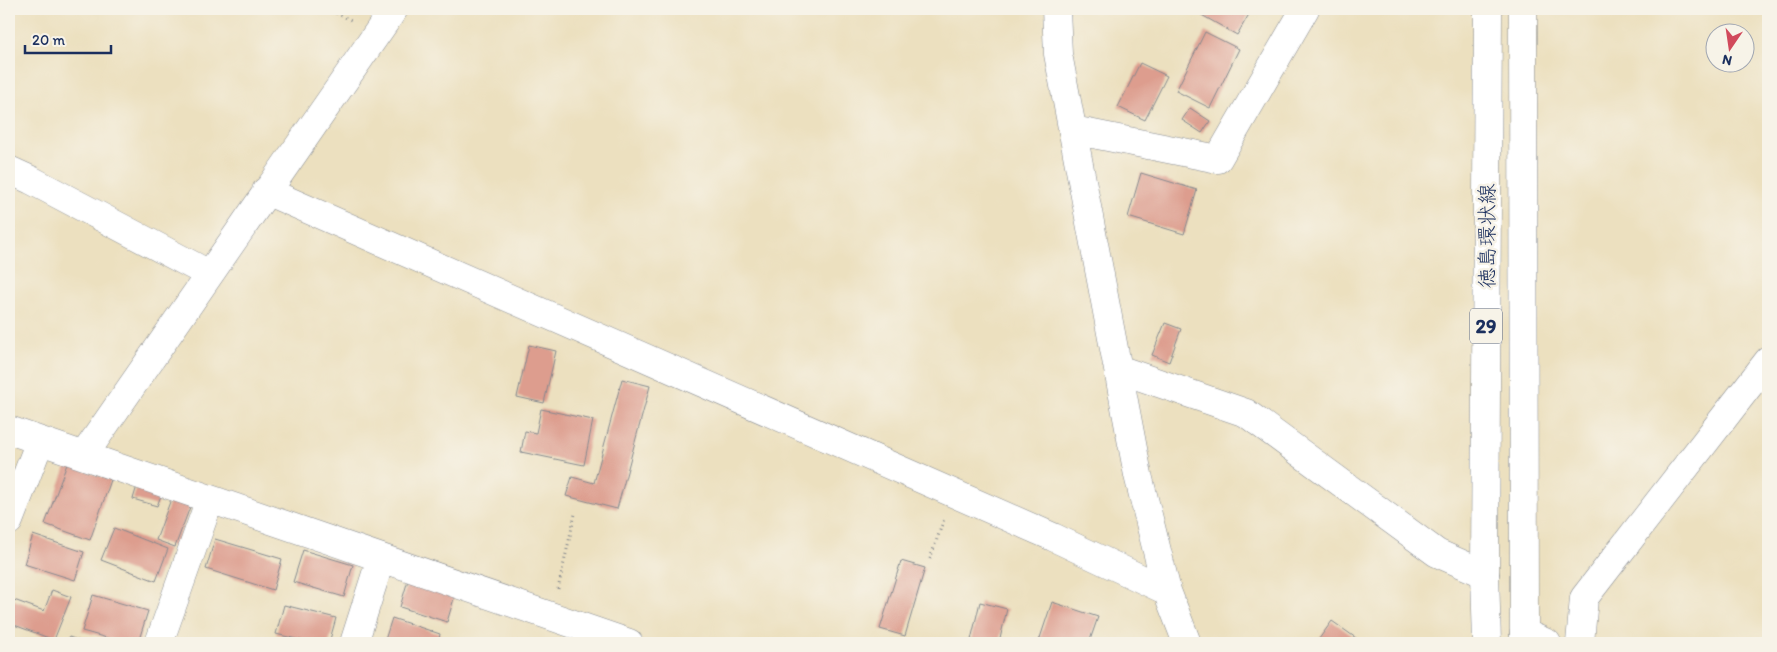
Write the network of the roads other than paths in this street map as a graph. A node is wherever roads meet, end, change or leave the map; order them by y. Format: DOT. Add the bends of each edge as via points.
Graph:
graph roads {
  1 [pos="394,9"];
  2 [pos="1056,9"];
  3 [pos="1305,9"];
  4 [pos="1488,9"];
  5 [pos="1523,9"];
  6 [pos="1073,130"];
  7 [pos="9,170"];
  8 [pos="266,191"];
  9 [pos="209,274"];
  10 [pos="1768,361"];
  11 [pos="1118,369"];
  12 [pos="9,430"];
  13 [pos="40,442"];
  14 [pos="84,455"];
  15 [pos="210,499"];
  16 [pos="10,515"];
  17 [pos="381,558"];
  18 [pos="1485,574"];
  19 [pos="1167,591"];
  20 [pos="1531,640"];
  21 [pos="159,643"];
  22 [pos="354,643"];
  23 [pos="629,643"];
  24 [pos="1187,643"];
  25 [pos="1487,643"];
  26 [pos="1580,643"];
  1 -- 8 [label="street"];
  2 -- 6 [label="street" via="1058,54"];
  3 -- 6 [label="street" via="1218,159"];
  4 -- 18 [label="street, 徳島環状線 / 29"];
  5 -- 20 [label="street, 徳島環状線 / 29"];
  6 -- 11 [label="street"];
  7 -- 9 [label="street"];
  8 -- 9 [label="street"];
  8 -- 19 [label="street" via="952,492"];
  9 -- 14 [label="street"];
  10 -- 26 [label="street" via="1584,598"];
  11 -- 18 [label="street" via="1246,413 1437,553"];
  11 -- 19 [label="street" via="1138,475"];
  12 -- 13 [label="street"];
  13 -- 14 [label="street"];
  13 -- 16 [label="street"];
  14 -- 15 [label="street"];
  15 -- 17 [label="street"];
  15 -- 21 [label="street"];
  17 -- 22 [label="street"];
  17 -- 23 [label="street"];
  18 -- 25 [label="street, 徳島環状線 / 29"];
  19 -- 24 [label="street"];
}
